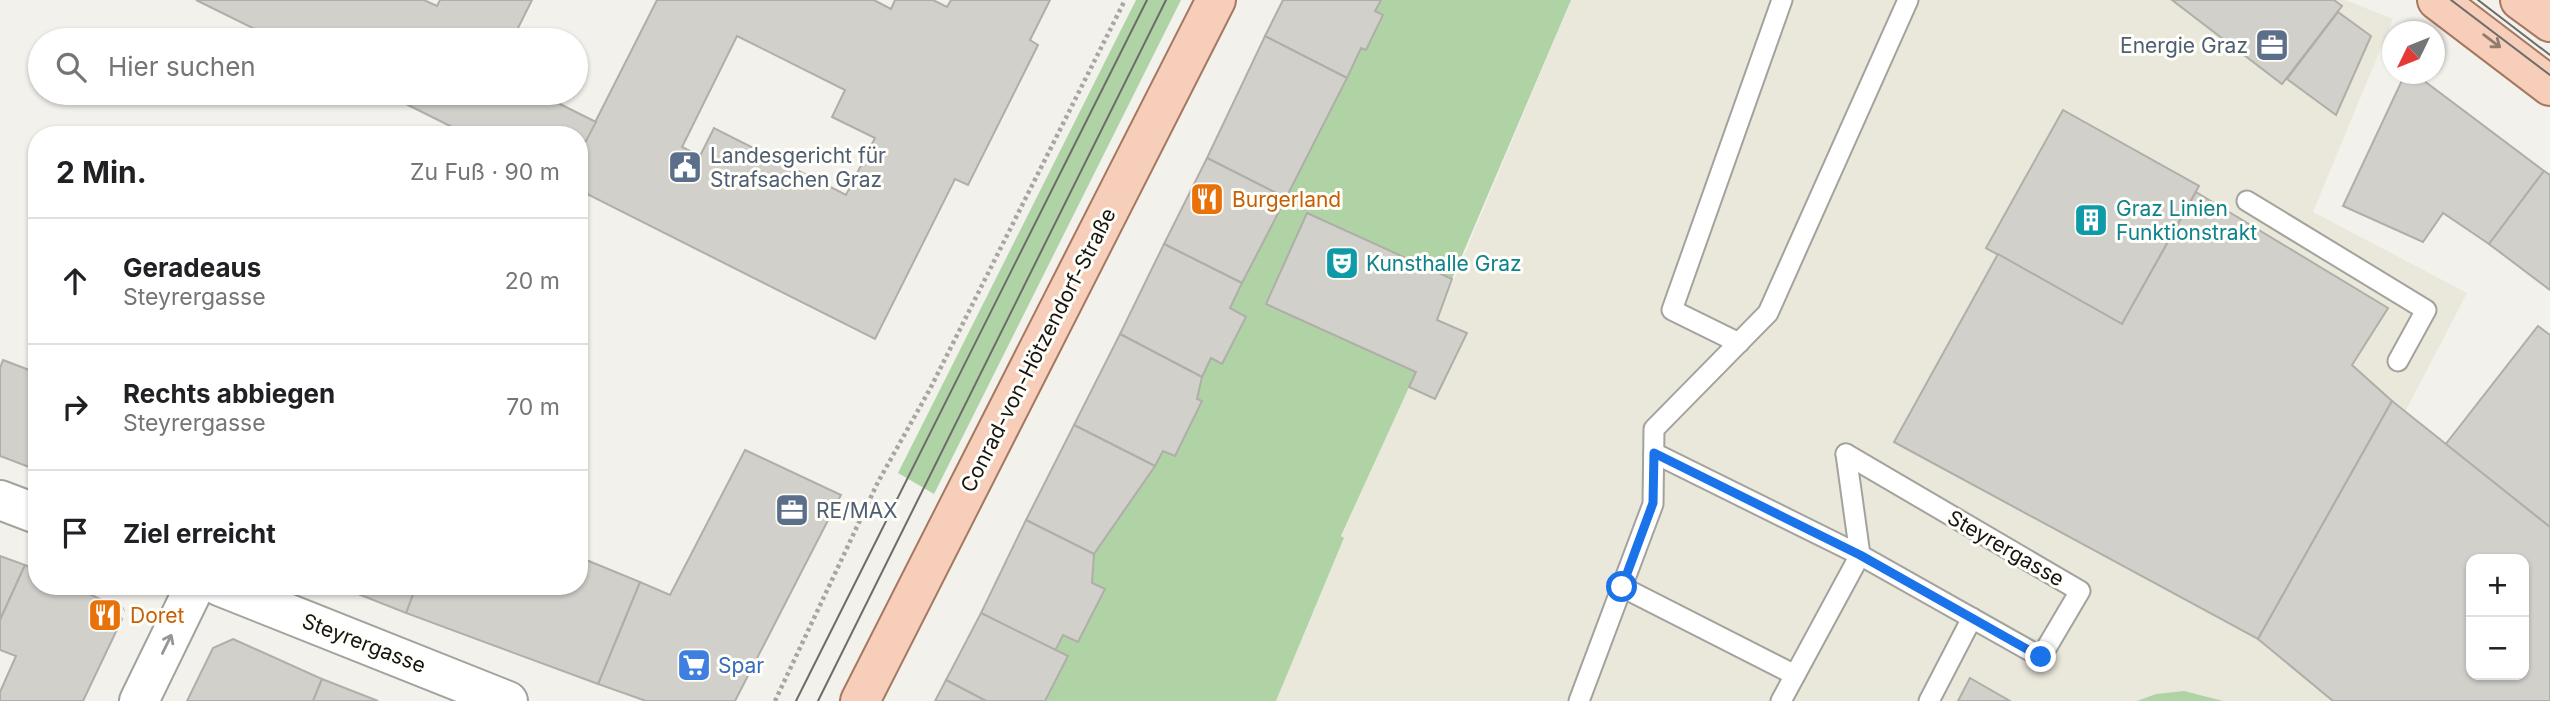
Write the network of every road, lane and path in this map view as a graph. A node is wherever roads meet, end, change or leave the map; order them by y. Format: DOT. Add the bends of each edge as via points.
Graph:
graph roads {
  1 [pos="1125,0"];
  2 [pos="1216,0"];
  3 [pos="1782,0"];
  4 [pos="1908,0"];
  5 [pos="2437,0"];
  6 [pos="2520,0"];
  7 [pos="2550,22"];
  8 [pos="2550,86"];
  9 [pos="2247,201"];
  10 [pos="1739,343"];
  11 [pos="2398,361"];
  12 [pos="1654,453"];
  13 [pos="0,500"];
  14 [pos="28,511"];
  15 [pos="1860,555"];
  16 [pos="1622,587"];
  17 [pos="191,595"];
  18 [pos="242,595"];
  19 [pos="124,609"];
  20 [pos="117,612"];
  21 [pos="1972,618"];
  22 [pos="1795,675"];
  23 [pos="139,701"];
  24 [pos="508,701"];
  25 [pos="775,701"];
  26 [pos="860,701"];
  27 [pos="1579,701"];
  28 [pos="1781,701"];
  29 [pos="1929,701"];
  1 -- 25 [label="path" via="930,389 878,482"];
  2 -- 26 [label="main road, Conrad-von-Hötzendorf-Straße"];
  3 -- 10 [label="lane" via="1672,310"];
  4 -- 10 [label="lane" via="1768,313"];
  5 -- 8 [label="main road, one-way"];
  6 -- 7 [label="main road"];
  9 -- 11 [label="lane" via="2426,310"];
  10 -- 12 [label="lane" via="1654,429"];
  12 -- 15 [label="lane, Steyrergasse"];
  12 -- 16 [label="lane" via="1653,503"];
  13 -- 14 [label="street"];
  15 -- 21 [label="lane, Steyrergasse"];
  15 -- 21 [label="lane, Steyrergasse" via="1846,454 2080,591 2041,657"];
  15 -- 22 [label="lane"];
  16 -- 22 [label="lane"];
  16 -- 27 [label="lane"];
  23 -- 17 [label="street, one-way"];
  18 -- 24 [label="street, Steyrergasse"];
  19 -- 20 [label="path"];
  21 -- 29 [label="lane"];
  22 -- 28 [label="lane"];
}
